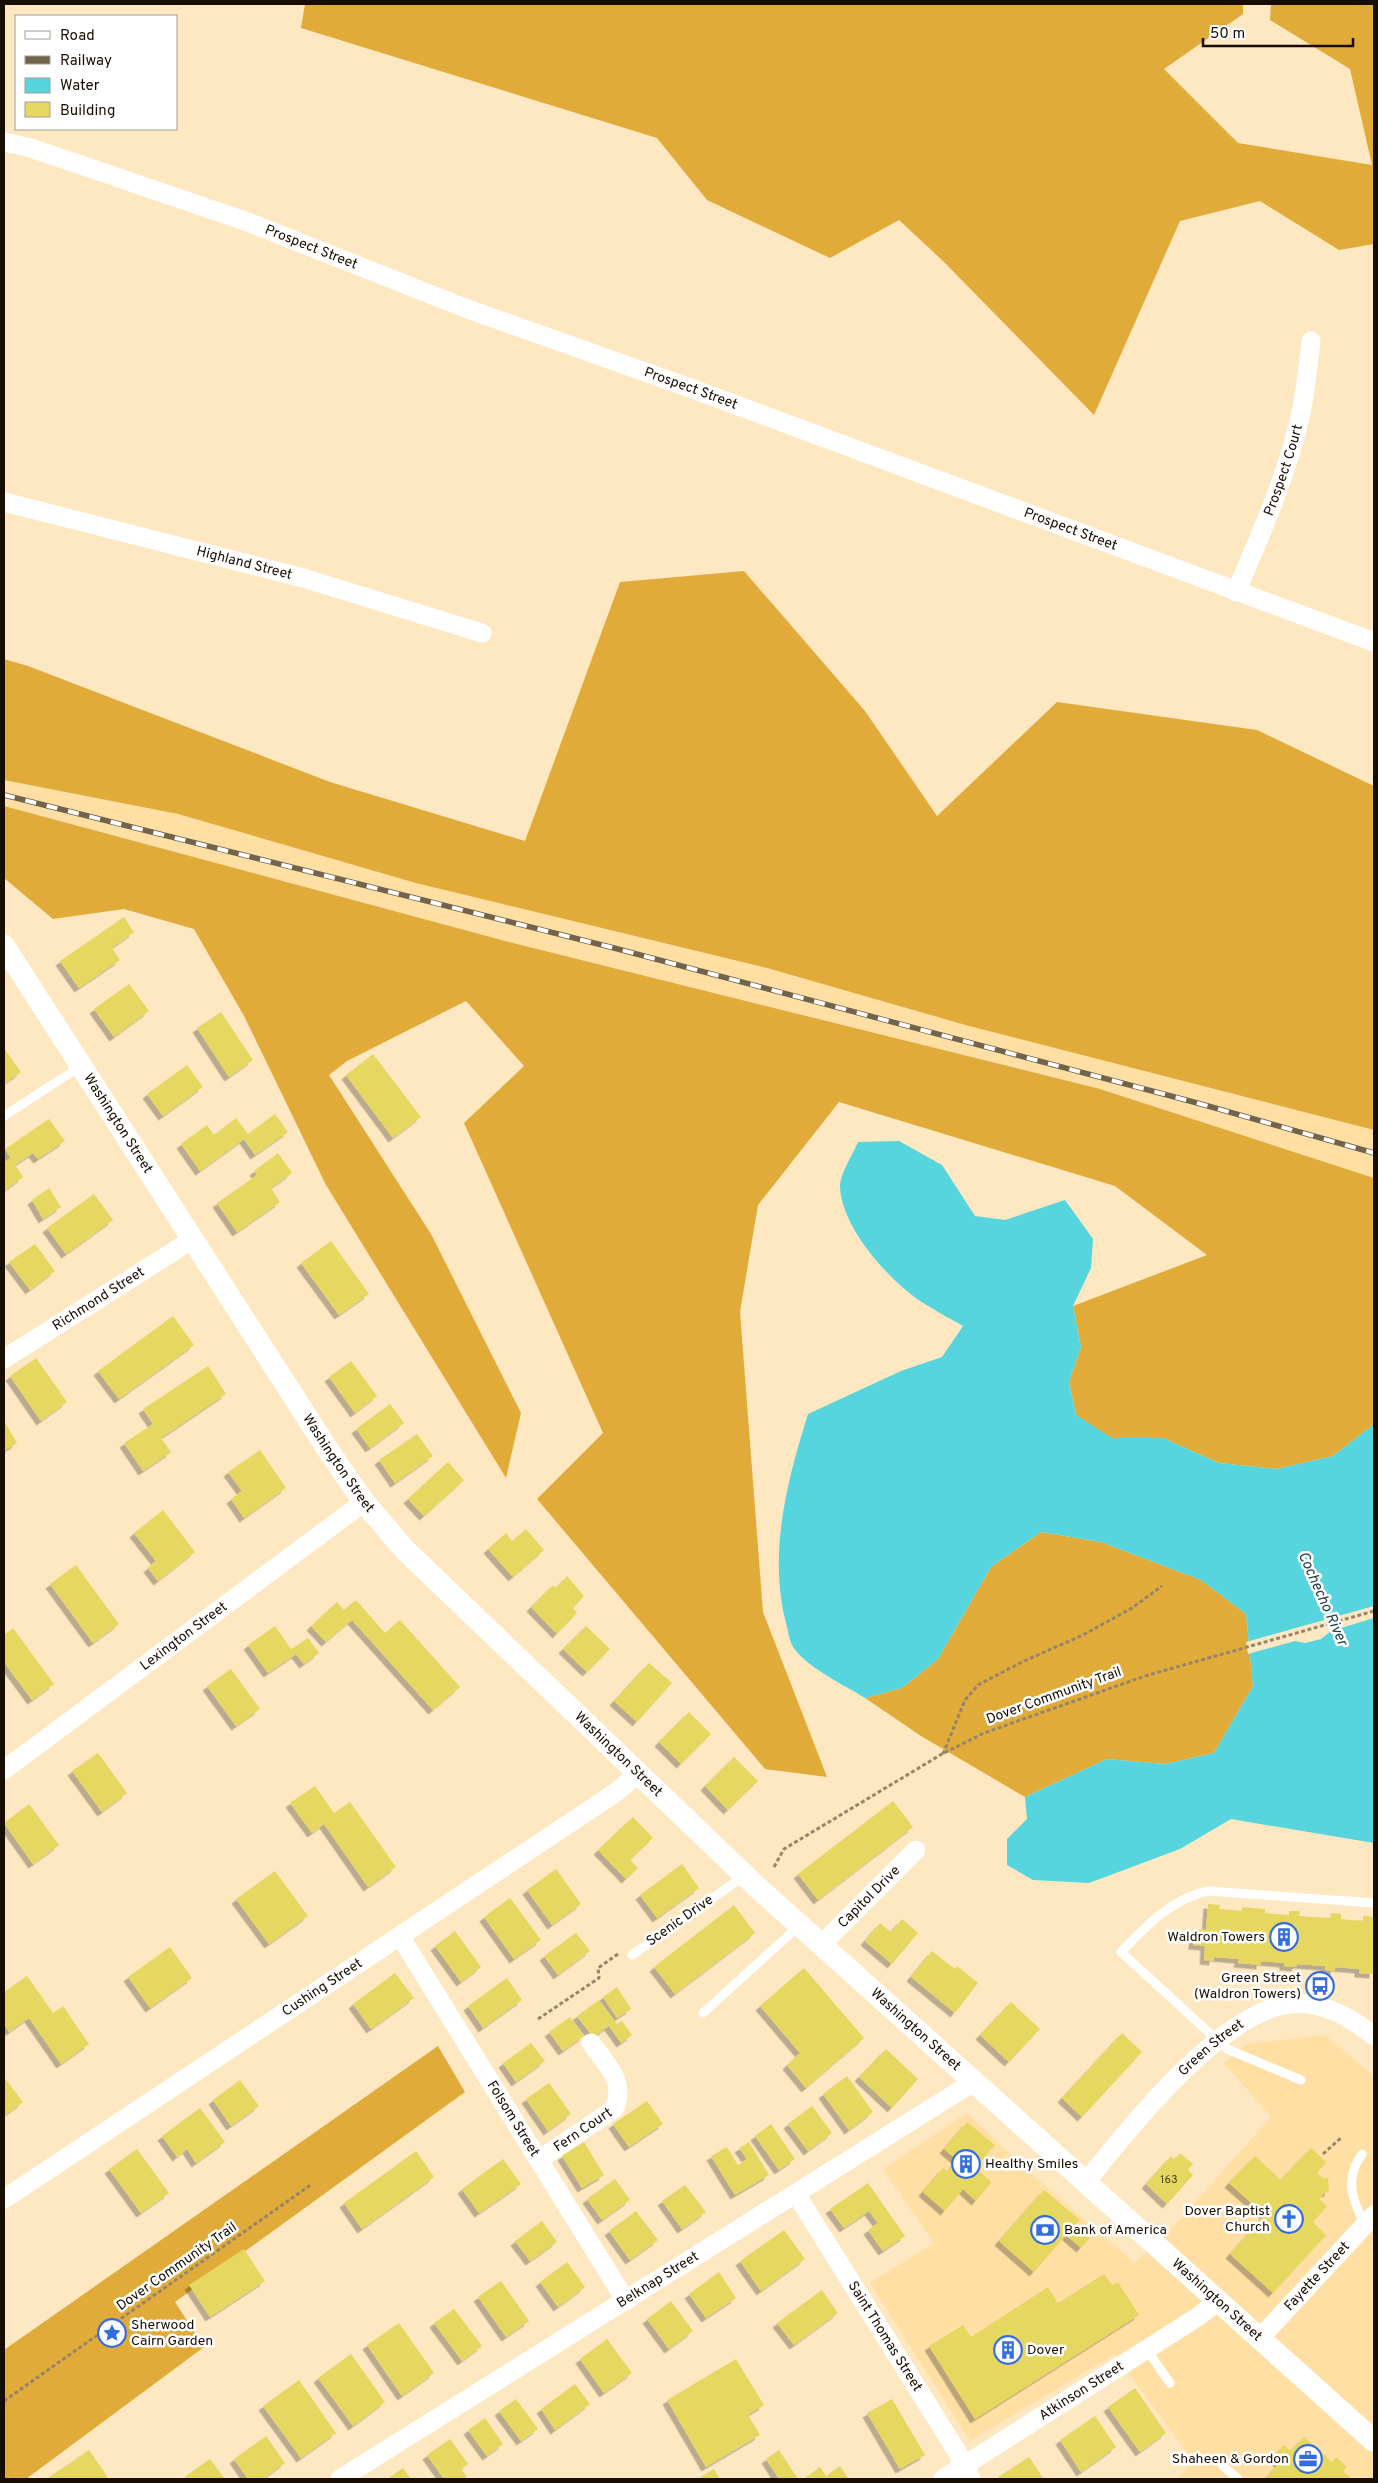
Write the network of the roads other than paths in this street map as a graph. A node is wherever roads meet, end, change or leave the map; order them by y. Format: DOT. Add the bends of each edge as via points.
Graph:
graph roads {
  1 [pos="4,142"];
  2 [pos="1311,341"];
  3 [pos="4,502"];
  4 [pos="1236,592"];
  5 [pos="482,633"];
  6 [pos="1374,642"];
  7 [pos="4,946"];
  8 [pos="81,1066"];
  9 [pos="4,1116"];
  10 [pos="193,1239"];
  11 [pos="4,1358"];
  12 [pos="364,1502"];
  13 [pos="4,1770"];
  14 [pos="639,1773"];
  15 [pos="916,1850"];
  16 [pos="736,1881"];
  17 [pos="1374,1903"];
  18 [pos="799,1925"];
  19 [pos="400,1936"];
  20 [pos="821,1945"];
  21 [pos="632,1955"];
  22 [pos="703,2012"];
  23 [pos="1374,2036"];
  24 [pos="1216,2040"];
  25 [pos="591,2043"];
  26 [pos="1301,2080"];
  27 [pos="975,2081"];
  28 [pos="1362,2154"];
  29 [pos="540,2159"];
  30 [pos="1086,2182"];
  31 [pos="796,2194"];
  32 [pos="4,2199"];
  33 [pos="1370,2220"];
  34 [pos="626,2301"];
  35 [pos="1218,2301"];
  36 [pos="1260,2338"];
  37 [pos="1147,2350"];
  38 [pos="1170,2383"];
  39 [pos="1374,2440"];
  40 [pos="1223,2466"];
  41 [pos="968,2473"];
  42 [pos="340,2479"];
  43 [pos="943,2479"];
  44 [pos="1238,2479"];
  1 -- 4 [label="street, Prospect Street" via="245,221 465,308 693,389"];
  2 -- 4 [label="street, Prospect Court" via="1301,411 1291,452 1271,511"];
  3 -- 5 [label="street, Highland Street" via="303,578"];
  4 -- 6 [label="street, Prospect Street"];
  7 -- 8 [label="street, Washington Street"];
  8 -- 9 [label="lane"];
  8 -- 10 [label="street, Washington Street"];
  10 -- 11 [label="street, Richmond Street"];
  10 -- 12 [label="street, Washington Street"];
  12 -- 13 [label="street, Lexington Street"];
  12 -- 14 [label="street, Washington Street" via="443,1587"];
  14 -- 16 [label="street, Washington Street"];
  14 -- 19 [label="street, Cushing Street" via="616,1793"];
  15 -- 20 [label="street, Capitol Drive"];
  16 -- 18 [label="street, Washington Street"];
  16 -- 21 [label="lane, Scenic Drive"];
  17 -- 24 [label="lane" via="1208,1890 1197,1893 1154,1920 1121,1952"];
  18 -- 20 [label="street, Washington Street"];
  18 -- 22 [label="lane"];
  19 -- 29 [label="street, Folsom Street"];
  19 -- 32 [label="street, Cushing Street"];
  20 -- 27 [label="street, Washington Street"];
  23 -- 24 [label="street, Green Street" via="1350,2018 1329,2008 1301,2004 1284,2005 1250,2018"];
  24 -- 26 [label="lane" via="1227,2049"];
  24 -- 30 [label="street, Green Street" via="1116,2144"];
  25 -- 29 [label="street, Fern Court" via="619,2086 620,2097 614,2109"];
  27 -- 30 [label="street, Washington Street"];
  27 -- 31 [label="street, Belknap Street"];
  28 -- 33 [label="lane" via="1354,2165 1352,2198"];
  29 -- 34 [label="street, Folsom Street"];
  30 -- 35 [label="street, Washington Street"];
  31 -- 34 [label="street, Belknap Street"];
  31 -- 41 [label="street, Saint Thomas Street"];
  33 -- 36 [label="street, Fayette Street"];
  34 -- 42 [label="street, Belknap Street"];
  35 -- 36 [label="street, Washington Street"];
  35 -- 37 [label="street, Atkinson Street"];
  36 -- 39 [label="street, Washington Street"];
  37 -- 38 [label="lane"];
  37 -- 41 [label="street, Atkinson Street"];
  40 -- 44 [label="lane"];
  41 -- 43 [label="street, Atkinson Street"];
}
